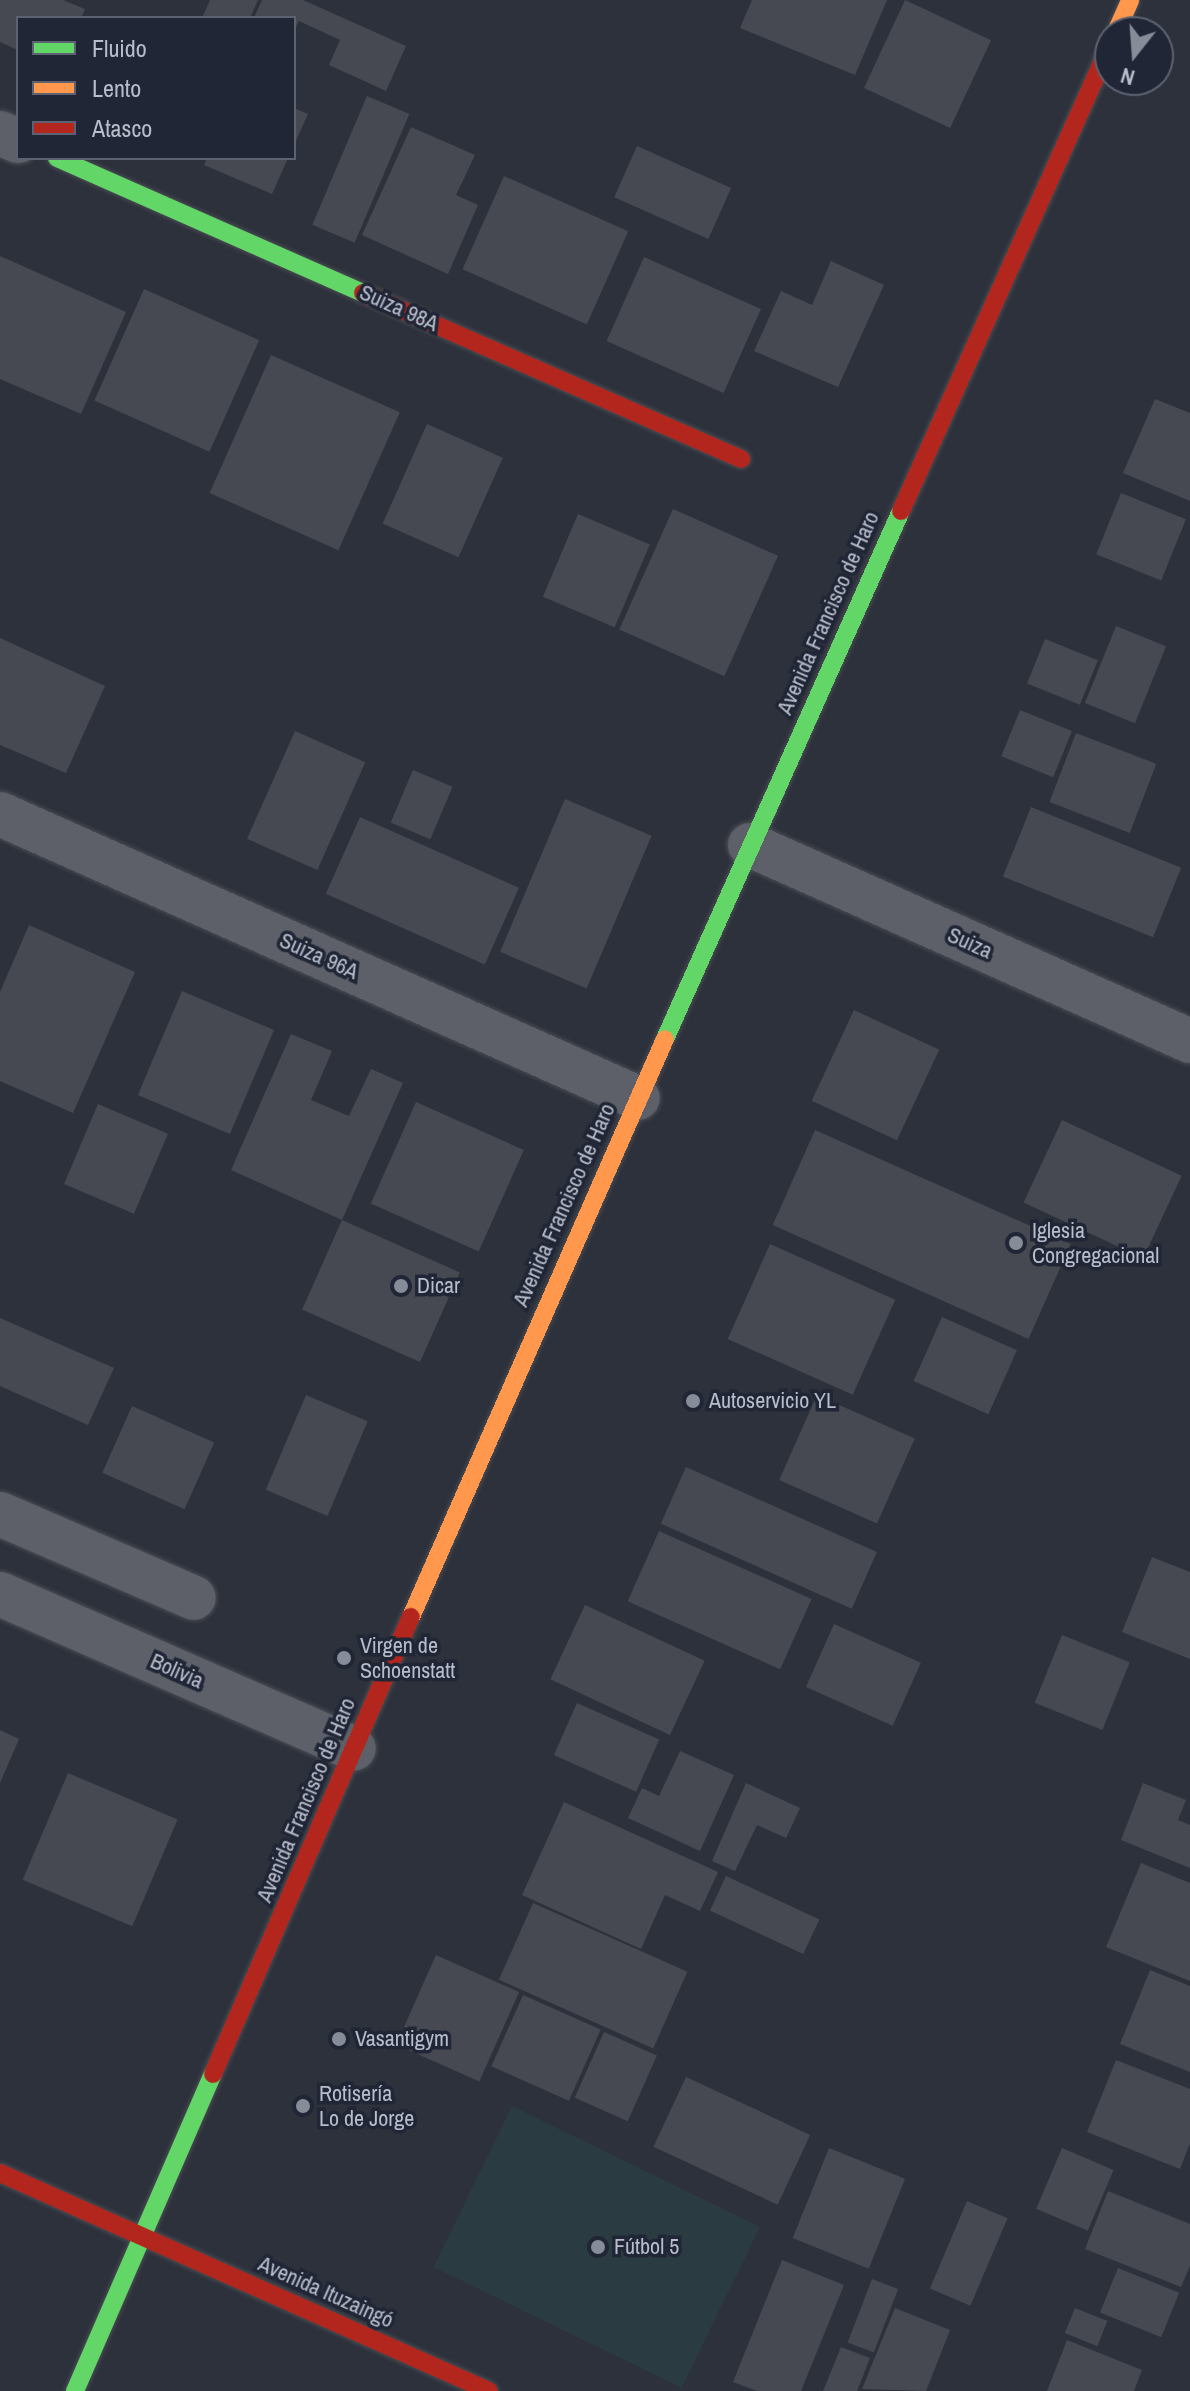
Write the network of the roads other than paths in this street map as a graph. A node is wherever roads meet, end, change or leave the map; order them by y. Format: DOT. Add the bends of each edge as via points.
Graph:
graph roads {
  1 [pos="1094,81"];
  2 [pos="62,160"];
  3 [pos="741,459"];
  4 [pos="0,814"];
  5 [pos="750,845"];
  6 [pos="1190,1041"];
  7 [pos="638,1098"];
  8 [pos="0,1514"];
  9 [pos="0,1594"];
  10 [pos="194,1598"];
  11 [pos="354,1749"];
  12 [pos="0,2173"];
  13 [pos="143,2237"];
  14 [pos="75,2391"];
  15 [pos="489,2391"];
  1 -- 5 [label="main road, Avenida Francisco de Haro"];
  2 -- 3 [label="main road, Suiza 98A"];
  4 -- 7 [label="street, Suiza 96A"];
  5 -- 6 [label="street, Suiza"];
  5 -- 7 [label="main road, Avenida Francisco de Haro"];
  7 -- 11 [label="main road, Avenida Francisco de Haro"];
  8 -- 10 [label="street"];
  9 -- 11 [label="street, Bolivia"];
  11 -- 13 [label="main road, Avenida Francisco de Haro"];
  12 -- 13 [label="main road, Avenida Ituzaingó"];
  13 -- 14 [label="main road, Avenida Francisco de Haro"];
  13 -- 15 [label="main road, Avenida Ituzaingó"];
}
